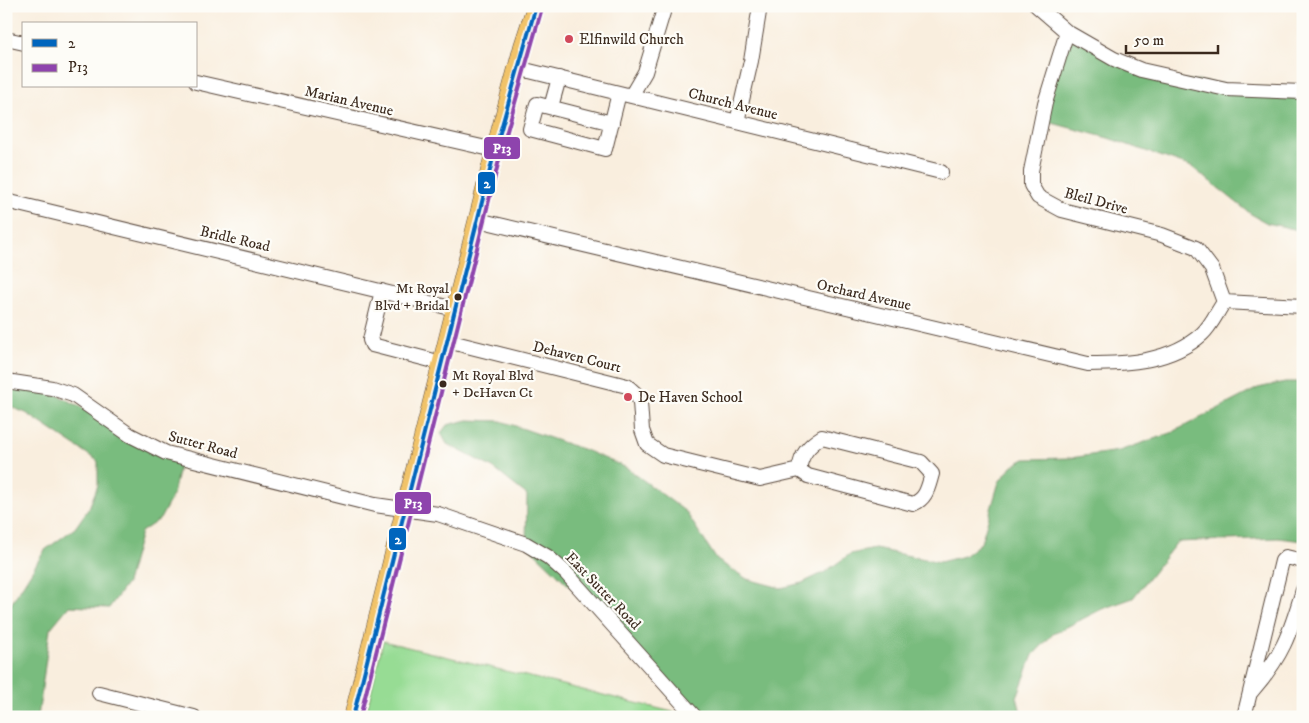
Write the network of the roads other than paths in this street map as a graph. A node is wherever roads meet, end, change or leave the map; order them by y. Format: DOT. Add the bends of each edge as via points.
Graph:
graph roads {
  1 [pos="536,6"];
  2 [pos="665,6"];
  3 [pos="1037,6"];
  4 [pos="758,7"];
  5 [pos="1067,32"];
  6 [pos="6,39"];
  7 [pos="22,43"];
  8 [pos="517,68"];
  9 [pos="559,78"];
  10 [pos="198,82"];
  11 [pos="1303,92"];
  12 [pos="625,95"];
  13 [pos="551,107"];
  14 [pos="737,122"];
  15 [pos="612,123"];
  16 [pos="495,150"];
  17 [pos="941,172"];
  18 [pos="6,201"];
  19 [pos="478,220"];
  20 [pos="382,291"];
  21 [pos="1224,302"];
  22 [pos="1303,306"];
  23 [pos="456,308"];
  24 [pos="447,341"];
  25 [pos="442,362"];
  26 [pos="6,381"];
  27 [pos="799,470"];
  28 [pos="404,509"];
  29 [pos="1303,561"];
  30 [pos="1303,590"];
  31 [pos="98,693"];
  32 [pos="1249,694"];
  33 [pos="194,717"];
  34 [pos="353,717"];
  35 [pos="695,717"];
  36 [pos="1244,717"];
  1 -- 8 [label="main road"];
  2 -- 12 [label="street" via="645,72"];
  3 -- 5 [label="street"];
  4 -- 14 [label="street" via="751,61"];
  5 -- 11 [label="street" via="1114,59 1169,78 1226,88"];
  5 -- 21 [label="street, Bleil Drive" via="1045,104 1031,185 1038,196 1062,210 1162,235 1196,248 1212,269"];
  6 -- 7 [label="street"];
  8 -- 9 [label="street, Church Avenue"];
  8 -- 16 [label="main road"];
  9 -- 12 [label="street, Church Avenue"];
  9 -- 13 [label="street"];
  10 -- 16 [label="street, Marian Avenue"];
  12 -- 14 [label="street, Church Avenue"];
  12 -- 15 [label="street"];
  13 -- 15 [label="street"];
  13 -- 15 [label="street" via="537,104 530,130 605,148"];
  14 -- 17 [label="street, Church Avenue"];
  16 -- 19 [label="main road"];
  18 -- 20 [label="street, Bridle Road"];
  19 -- 21 [label="street, Orchard Avenue" via="1088,364 1131,364 1182,348 1203,333"];
  19 -- 23 [label="main road"];
  20 -- 23 [label="street, Bridle Road"];
  20 -- 25 [label="street" via="370,340 372,345"];
  21 -- 22 [label="street"];
  23 -- 24 [label="main road"];
  24 -- 25 [label="main road"];
  24 -- 27 [label="street, Dehaven Court" via="627,386 638,395 647,444 663,455 760,480"];
  25 -- 28 [label="main road"];
  26 -- 28 [label="street, Sutter Road" via="45,386 73,395 136,438 174,455 375,505"];
  27 -- 27 [label="street" via="808,476 913,504 926,494 932,474 921,462 822,437 811,444 800,458"];
  28 -- 34 [label="main road"];
  28 -- 35 [label="street, East Sutter Road" via="438,514 484,528 526,544 548,557 592,600"];
  29 -- 32 [label="street" via="1286,557 1282,561"];
  30 -- 32 [label="street" via="1283,649 1269,673"];
  31 -- 33 [label="street"];
  32 -- 36 [label="street"];
}
